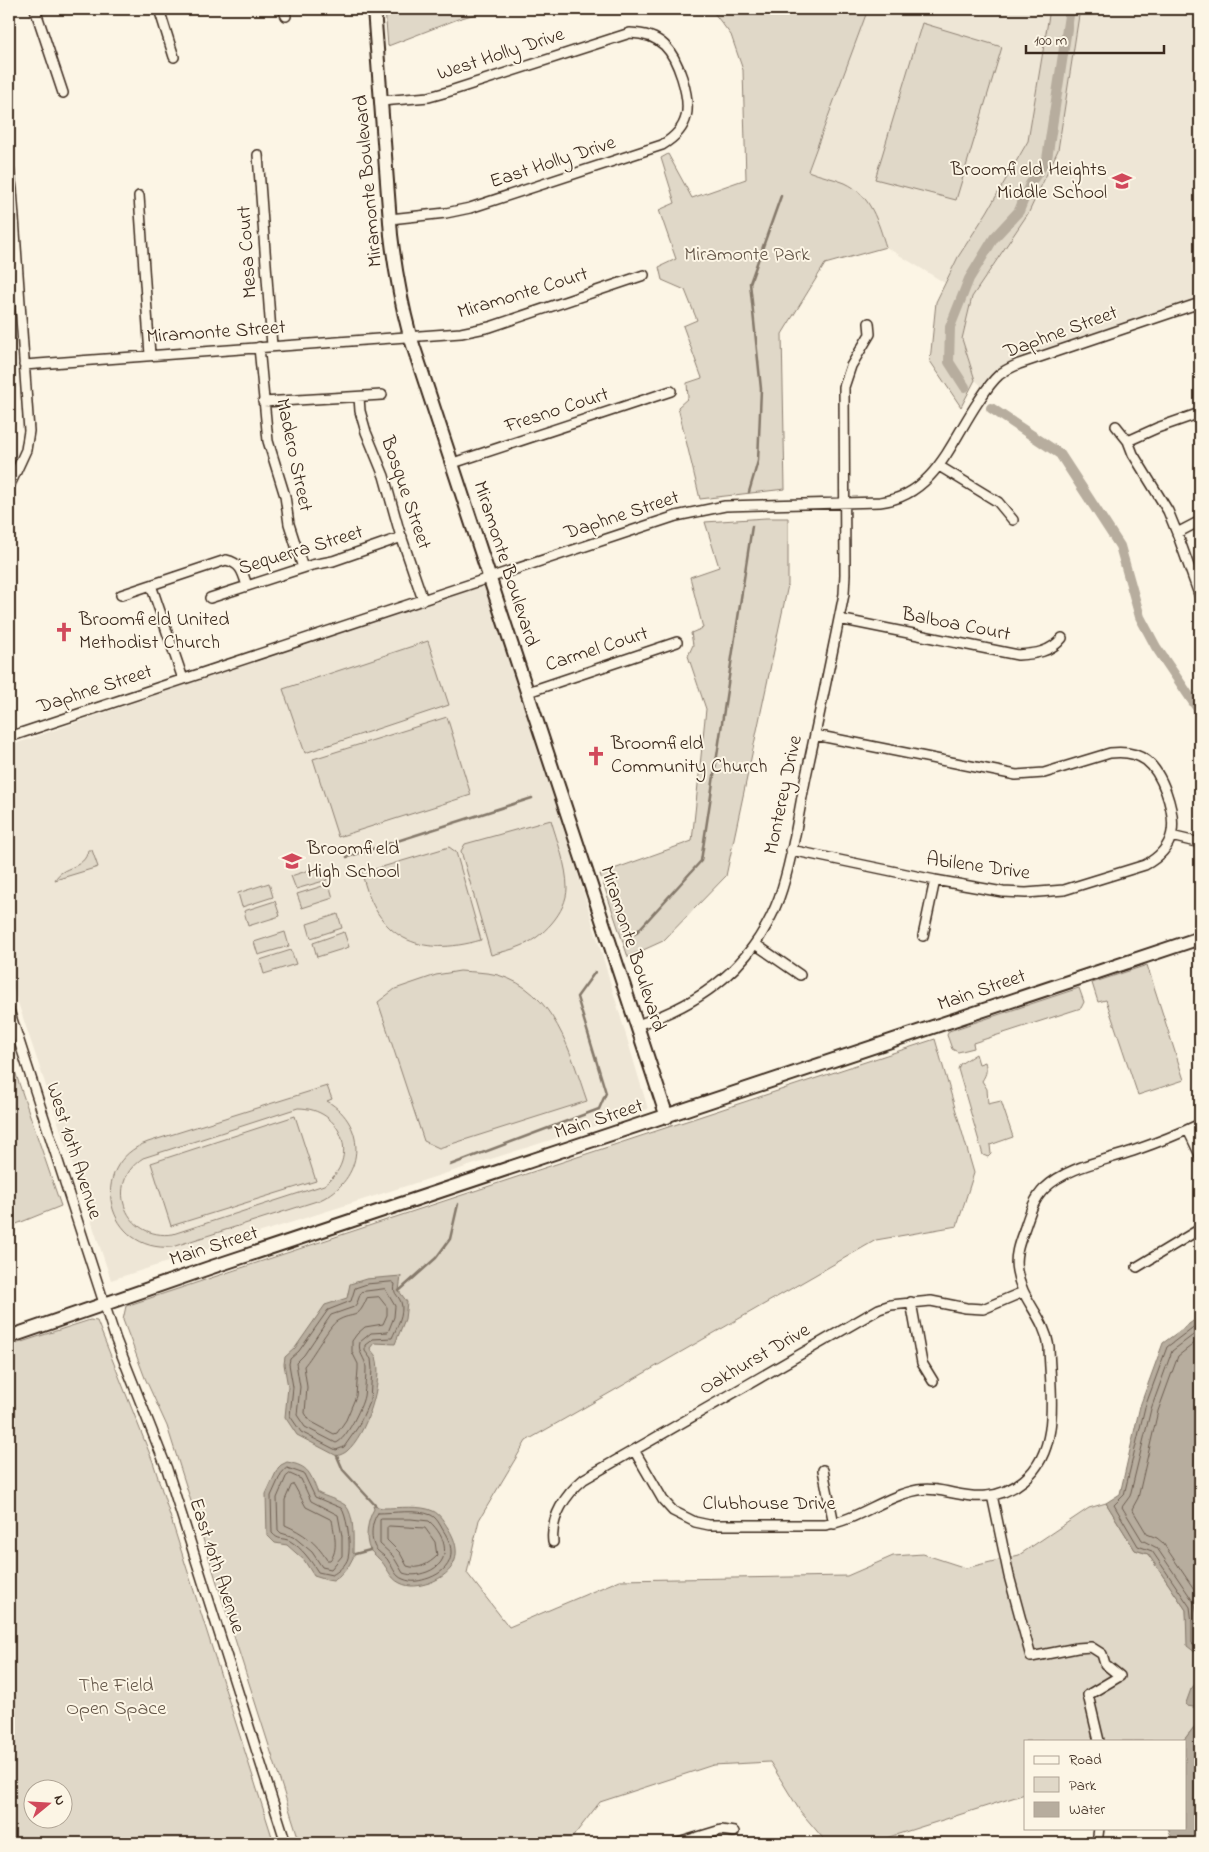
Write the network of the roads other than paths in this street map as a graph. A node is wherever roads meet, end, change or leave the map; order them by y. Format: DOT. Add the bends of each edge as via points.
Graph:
graph roads {
  1 [pos="35,9"];
  2 [pos="159,9"];
  3 [pos="374,9"];
  4 [pos="174,57"];
  5 [pos="686,92"];
  6 [pos="63,94"];
  7 [pos="381,101"];
  8 [pos="258,155"];
  9 [pos="9,168"];
  10 [pos="139,196"];
  11 [pos="390,219"];
  12 [pos="12,251"];
  13 [pos="644,275"];
  14 [pos="1200,303"];
  15 [pos="869,323"];
  16 [pos="410,336"];
  17 [pos="272,346"];
  18 [pos="259,347"];
  19 [pos="150,355"];
  20 [pos="24,365"];
  21 [pos="671,391"];
  22 [pos="382,395"];
  23 [pos="359,397"];
  24 [pos="263,402"];
  25 [pos="1200,413"];
  26 [pos="1116,426"];
  27 [pos="1128,441"];
  28 [pos="453,463"];
  29 [pos="939,466"];
  30 [pos="9,488"];
  31 [pos="845,503"];
  32 [pos="1014,520"];
  33 [pos="1200,521"];
  34 [pos="1178,533"];
  35 [pos="402,537"];
  36 [pos="303,568"];
  37 [pos="490,578"];
  38 [pos="151,585"];
  39 [pos="247,586"];
  40 [pos="121,595"];
  41 [pos="1200,597"];
  42 [pos="210,598"];
  43 [pos="423,600"];
  44 [pos="838,620"];
  45 [pos="1062,638"];
  46 [pos="677,642"];
  47 [pos="183,679"];
  48 [pos="528,692"];
  49 [pos="815,735"];
  50 [pos="9,737"];
  51 [pos="1171,836"];
  52 [pos="1196,842"];
  53 [pos="791,850"];
  54 [pos="935,880"];
  55 [pos="923,936"];
  56 [pos="1200,938"];
  57 [pos="755,944"];
  58 [pos="800,975"];
  59 [pos="9,1010"];
  60 [pos="637,1025"];
  61 [pos="12,1030"];
  62 [pos="667,1117"];
  63 [pos="1200,1124"];
  64 [pos="1188,1130"];
  65 [pos="1200,1155"];
  66 [pos="1200,1230"];
  67 [pos="1138,1268"];
  68 [pos="1023,1292"];
  69 [pos="910,1302"];
  70 [pos="104,1303"];
  71 [pos="9,1337"];
  72 [pos="933,1381"];
  73 [pos="634,1450"];
  74 [pos="823,1470"];
  75 [pos="992,1495"];
  76 [pos="834,1524"];
  77 [pos="553,1542"];
  78 [pos="1099,1740"];
  79 [pos="1099,1830"];
  80 [pos="734,1832"];
  81 [pos="286,1843"];
  82 [pos="678,1843"];
  83 [pos="1077,1843"];
  84 [pos="1089,1843"];
  85 [pos="1097,1843"];
  1 -- 6 [label="street"];
  2 -- 4 [label="street"];
  3 -- 7 [label="main road, Miramonte Boulevard"];
  5 -- 7 [label="street, West Holly Drive" via="668,48 650,36 630,33 447,92"];
  5 -- 11 [label="street, East Holly Drive" via="688,106 684,124 672,139 662,145 470,208"];
  7 -- 11 [label="main road, Miramonte Boulevard"];
  8 -- 17 [label="street, Mesa Court"];
  9 -- 12 [label="street"];
  10 -- 19 [label="street"];
  11 -- 16 [label="main road, Miramonte Boulevard" via="395,270"];
  12 -- 20 [label="street"];
  13 -- 16 [label="street, Miramonte Court" via="490,327"];
  14 -- 29 [label="street, Daphne Street" via="1006,369 986,390"];
  15 -- 31 [label="street, Monterey Drive" via="870,334 851,366 844,387"];
  16 -- 17 [label="street, Miramonte Street"];
  16 -- 28 [label="main road, Miramonte Boulevard"];
  17 -- 18 [label="street, Miramonte Street"];
  18 -- 19 [label="street, Miramonte Street"];
  18 -- 24 [label="street, Madero Street"];
  19 -- 20 [label="street, Miramonte Street"];
  20 -- 30 [label="street" via="28,442"];
  21 -- 28 [label="street, Fresno Court"];
  22 -- 23 [label="street"];
  23 -- 24 [label="street"];
  23 -- 35 [label="street, Bosque Street" via="366,432 384,476"];
  24 -- 36 [label="street, Madero Street" via="268,442"];
  25 -- 27 [label="street"];
  26 -- 27 [label="street"];
  27 -- 34 [label="street"];
  28 -- 37 [label="main road, Miramonte Boulevard"];
  29 -- 31 [label="street, Daphne Street" via="926,482 905,496 888,501"];
  29 -- 32 [label="street" via="998,502"];
  31 -- 37 [label="street, Daphne Street" via="747,505 697,511"];
  31 -- 44 [label="street, Monterey Drive" via="844,594"];
  33 -- 34 [label="street"];
  34 -- 41 [label="street"];
  35 -- 36 [label="street, Sequerra Street"];
  35 -- 43 [label="street, Bosque Street"];
  36 -- 39 [label="street, Sequerra Street"];
  37 -- 43 [label="street, Daphne Street"];
  37 -- 48 [label="main road, Miramonte Boulevard"];
  38 -- 39 [label="street" via="226,560 242,569"];
  38 -- 40 [label="street"];
  38 -- 47 [label="street"];
  39 -- 42 [label="street, Sequerra Street"];
  43 -- 47 [label="street, Daphne Street"];
  44 -- 45 [label="street, Balboa Court" via="1018,655 1054,647"];
  44 -- 49 [label="street, Monterey Drive"];
  46 -- 48 [label="street, Carmel Court"];
  47 -- 50 [label="street, Daphne Street"];
  48 -- 60 [label="main road, Miramonte Boulevard"];
  49 -- 51 [label="street" via="1016,775 1044,773 1110,753 1130,753 1142,757 1159,773 1173,816"];
  49 -- 53 [label="street, Monterey Drive"];
  51 -- 52 [label="street"];
  51 -- 54 [label="street, Abilene Drive" via="1160,855 1145,864 1064,890 1003,892"];
  53 -- 54 [label="street, Abilene Drive"];
  53 -- 57 [label="street, Monterey Drive" via="779,897"];
  54 -- 55 [label="street"];
  56 -- 62 [label="main road, Main Street"];
  57 -- 58 [label="street"];
  57 -- 60 [label="street, Monterey Drive" via="734,969 707,992 671,1012"];
  59 -- 61 [label="street, West 10th Avenue"];
  60 -- 62 [label="main road, Miramonte Boulevard"];
  61 -- 70 [label="street, West 10th Avenue"];
  62 -- 70 [label="main road, Main Street"];
  63 -- 64 [label="street, Clubhouse Drive"];
  64 -- 65 [label="street"];
  64 -- 68 [label="street, Clubhouse Drive" via="1069,1172 1042,1191 1030,1212 1017,1255 1016,1268"];
  66 -- 67 [label="street"];
  68 -- 69 [label="street, Oakhurst Drive" via="983,1309 940,1302"];
  68 -- 75 [label="street, Clubhouse Drive" via="1040,1318 1050,1346 1050,1436 1042,1458 1030,1474 1009,1490"];
  69 -- 72 [label="street" via="922,1363"];
  69 -- 73 [label="street, Oakhurst Drive" via="879,1309"];
  70 -- 71 [label="main road, Main Street"];
  70 -- 81 [label="street, East 10th Avenue" via="125,1364 158,1442"];
  73 -- 76 [label="street, Clubhouse Drive" via="673,1511 695,1522 709,1525"];
  73 -- 77 [label="street, Oakhurst Drive" via="584,1479 570,1491 554,1522"];
  74 -- 76 [label="street"];
  75 -- 76 [label="street, Clubhouse Drive" via="978,1497 941,1490 920,1490"];
  75 -- 78 [label="street" via="1031,1657 1091,1647 1102,1654 1106,1664 1120,1676 1088,1695"];
  79 -- 85 [label="street"];
  80 -- 82 [label="street" via="721,1830"];
  83 -- 84 [label="street"];
}
